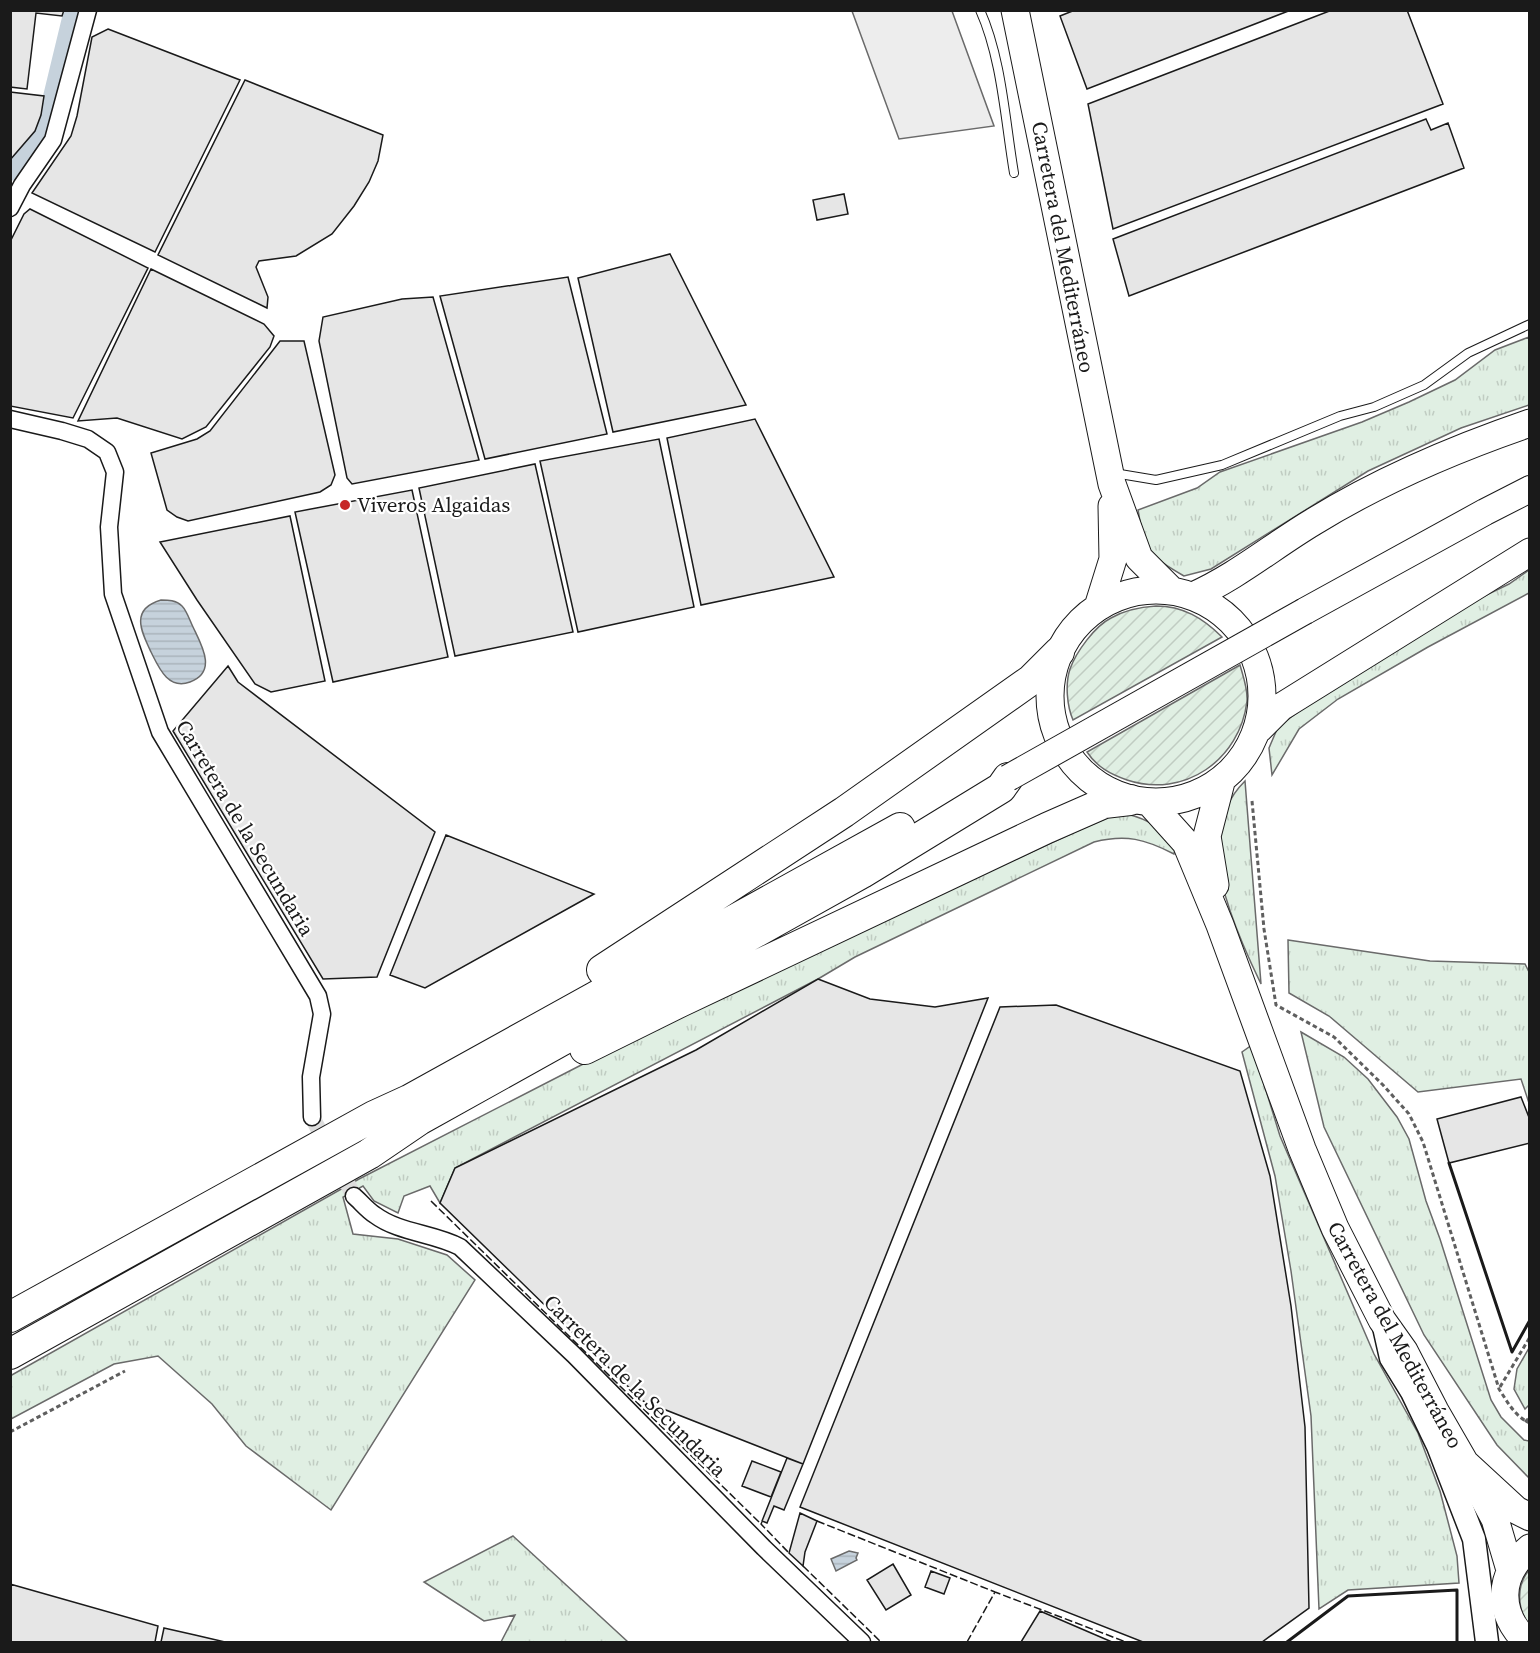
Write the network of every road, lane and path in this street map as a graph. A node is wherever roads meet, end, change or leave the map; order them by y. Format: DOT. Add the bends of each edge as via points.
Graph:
graph roads {
  1 [pos="88,10"];
  2 [pos="980,10"];
  3 [pos="1015,10"];
  4 [pos="1014,173"];
  5 [pos="10,208"];
  6 [pos="1530,324"];
  7 [pos="10,419"];
  8 [pos="1530,423"];
  9 [pos="1110,478"];
  10 [pos="1530,489"];
  11 [pos="1530,552"];
  12 [pos="1182,593"];
  13 [pos="1098,607"];
  14 [pos="1059,652"];
  15 [pos="1259,729"];
  16 [pos="1008,778"];
  17 [pos="1221,782"];
  18 [pos="1252,801"];
  19 [pos="1140,802"];
  20 [pos="1221,925"];
  21 [pos="374,1116"];
  22 [pos="312,1117"];
  23 [pos="369,1154"];
  24 [pos="354,1196"];
  25 [pos="10,1317"];
  26 [pos="1382,1320"];
  27 [pos="1530,1337"];
  28 [pos="10,1354"];
  29 [pos="125,1371"];
  30 [pos="1499,1389"];
  31 [pos="1530,1416"];
  32 [pos="1527,1422"];
  33 [pos="10,1432"];
  34 [pos="1466,1463"];
  35 [pos="1530,1517"];
  36 [pos="1530,1548"];
  37 [pos="1510,1570"];
  38 [pos="1504,1600"];
  39 [pos="862,1642"];
  40 [pos="1487,1642"];
  41 [pos="1492,1642"];
  42 [pos="1527,1642"];
  1 -- 5 [label="street" via="53,140"];
  2 -- 4 [label="lane" via="990,31"];
  3 -- 9 [label="highway, Carretera del Mediterráneo"];
  6 -- 9 [label="lane" via="1468,353 1424,385 1222,465 1156,480"];
  7 -- 22 [label="street, Carretera de la Secundaria" via="88,439 107,452 115,472 109,527 113,594 160,732 318,996 322,1014 311,1077"];
  8 -- 12 [label="highway" via="1468,445 1383,483 1314,521 1212,587"];
  9 -- 12 [label="highway, Carretera del Mediterráneo" via="1139,558"];
  9 -- 13 [label="highway, Carretera del Mediterráneo" via="1113,559"];
  10 -- 16 [label="main road, bridge"];
  11 -- 15 [label="highway" via="1281,706"];
  12 -- 13 [label="highway" via="1146,590"];
  12 -- 15 [label="highway" via="1221,612 1244,635 1259,664 1264,697"];
  13 -- 14 [label="highway" via="1075,627"];
  14 -- 19 [label="highway" via="1050,682 1051,713 1060,742 1077,768 1101,788"];
  14 -- 21 [label="highway" via="1031,680 844,812 530,1016 402,1092"];
  15 -- 17 [label="highway" via="1244,758"];
  16 -- 21 [label="highway" via="995,779 867,845"];
  16 -- 23 [label="highway" via="1000,788 862,873 419,1120"];
  17 -- 19 [label="highway" via="1175,802"];
  17 -- 20 [label="highway, Carretera del Mediterráneo" via="1207,836"];
  18 -- 30 [label="path" via="1264,929 1276,1005 1334,1037 1409,1114 1423,1142"];
  19 -- 20 [label="highway, Carretera del Mediterráneo" via="1186,843"];
  19 -- 23 [label="highway" via="1104,804 1037,833"];
  20 -- 26 [label="highway, Carretera del Mediterráneo" via="1302,1149 1335,1228"];
  21 -- 25 [label="highway"];
  23 -- 28 [label="highway"];
  24 -- 39 [label="street, Carretera de la Secundaria" via="376,1216 460,1247"];
  26 -- 34 [label="highway, Carretera del Mediterráneo" via="1404,1351"];
  26 -- 40 [label="main road" via="1391,1358 1438,1446 1474,1539"];
  27 -- 30 [label="path"];
  29 -- 33 [label="path"];
  30 -- 32 [label="path" via="1511,1408"];
  31 -- 32 [label="path"];
  34 -- 35 [label="highway, Carretera del Mediterráneo" via="1516,1510"];
  34 -- 37 [label="highway" via="1495,1519"];
  36 -- 37 [label="highway"];
  37 -- 38 [label="highway"];
  38 -- 41 [label="main road"];
  38 -- 42 [label="highway" via="1508,1617"];
}
